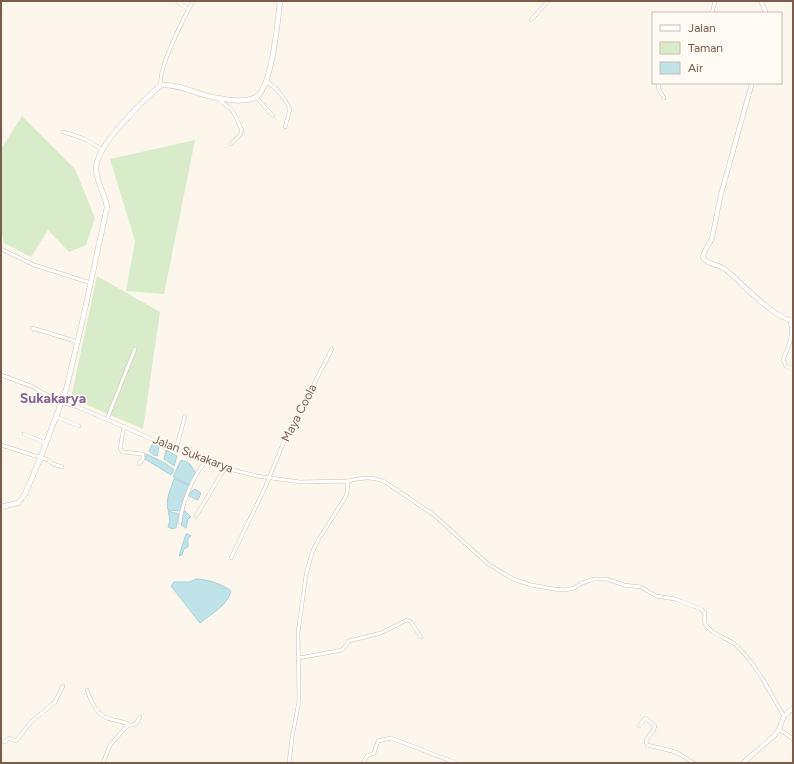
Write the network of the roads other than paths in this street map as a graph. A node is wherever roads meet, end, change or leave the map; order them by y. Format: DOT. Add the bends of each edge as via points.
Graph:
graph roads {
  1 [pos="177,1"];
  2 [pos="192,1"];
  3 [pos="280,1"];
  4 [pos="548,1"];
  5 [pos="716,1"];
  6 [pos="761,1"];
  7 [pos="188,9"];
  8 [pos="712,12"];
  9 [pos="766,12"];
  10 [pos="531,20"];
  11 [pos="266,82"];
  12 [pos="658,84"];
  13 [pos="752,84"];
  14 [pos="161,85"];
  15 [pos="216,97"];
  16 [pos="256,97"];
  17 [pos="664,98"];
  18 [pos="273,116"];
  19 [pos="285,127"];
  20 [pos="63,132"];
  21 [pos="231,144"];
  22 [pos="102,150"];
  23 [pos="1,249"];
  24 [pos="90,283"];
  25 [pos="791,320"];
  26 [pos="32,328"];
  27 [pos="78,342"];
  28 [pos="135,350"];
  29 [pos="332,350"];
  30 [pos="793,369"];
  31 [pos="1,375"];
  32 [pos="62,402"];
  33 [pos="185,416"];
  34 [pos="56,417"];
  35 [pos="107,419"];
  36 [pos="79,426"];
  37 [pos="124,426"];
  38 [pos="24,434"];
  39 [pos="46,443"];
  40 [pos="1,445"];
  41 [pos="176,449"];
  42 [pos="41,458"];
  43 [pos="206,461"];
  44 [pos="139,464"];
  45 [pos="62,467"];
  46 [pos="225,468"];
  47 [pos="269,478"];
  48 [pos="348,481"];
  49 [pos="3,507"];
  50 [pos="196,516"];
  51 [pos="180,522"];
  52 [pos="231,558"];
  53 [pos="421,637"];
  54 [pos="299,658"];
  55 [pos="63,686"];
  56 [pos="88,690"];
  57 [pos="793,708"];
  58 [pos="784,716"];
  59 [pos="140,718"];
  60 [pos="129,725"];
  61 [pos="639,726"];
  62 [pos="780,729"];
  63 [pos="793,739"];
  64 [pos="1,742"];
  65 [pos="103,763"];
  66 [pos="290,763"];
  67 [pos="363,763"];
  68 [pos="456,763"];
  69 [pos="694,763"];
  70 [pos="743,763"];
  1 -- 7 [label="street"];
  2 -- 7 [label="street"];
  3 -- 11 [label="main road"];
  4 -- 10 [label="street"];
  5 -- 8 [label="street"];
  6 -- 9 [label="street"];
  7 -- 14 [label="street" via="160,77"];
  11 -- 16 [label="main road"];
  11 -- 19 [label="street" via="278,92 290,109"];
  12 -- 17 [label="street"];
  13 -- 25 [label="street" via="722,188 712,238 704,250 703,258 723,268 765,305"];
  14 -- 15 [label="main road"];
  14 -- 22 [label="main road"];
  15 -- 16 [label="main road" via="244,101"];
  15 -- 21 [label="street" via="233,111 242,131"];
  16 -- 18 [label="street"];
  20 -- 22 [label="street" via="80,137"];
  22 -- 24 [label="main road" via="96,169 107,207"];
  23 -- 24 [label="street" via="34,264"];
  24 -- 27 [label="main road"];
  25 -- 30 [label="street" via="792,338 783,360 786,366"];
  26 -- 27 [label="street"];
  27 -- 32 [label="main road"];
  28 -- 35 [label="street"];
  29 -- 47 [label="street, Maya Coola" via="283,444"];
  31 -- 32 [label="street, Jalan Sukakarya" via="31,386"];
  32 -- 34 [label="main road"];
  32 -- 35 [label="street, Jalan Sukakarya"];
  33 -- 41 [label="street"];
  34 -- 36 [label="street"];
  34 -- 39 [label="main road"];
  35 -- 37 [label="street, Jalan Sukakarya"];
  37 -- 41 [label="street, Jalan Sukakarya"];
  37 -- 44 [label="street" via="120,450 143,454"];
  38 -- 39 [label="street"];
  39 -- 42 [label="main road"];
  40 -- 42 [label="street"];
  41 -- 43 [label="street, Jalan Sukakarya"];
  42 -- 45 [label="street"];
  42 -- 49 [label="main road" via="21,500"];
  43 -- 46 [label="street, Jalan Sukakarya"];
  43 -- 51 [label="street" via="190,486"];
  46 -- 47 [label="street, Jalan Sukakarya"];
  46 -- 50 [label="street"];
  47 -- 48 [label="street, Jalan Sukakarya" via="300,482"];
  47 -- 52 [label="street, Maya Coola"];
  48 -- 54 [label="street" via="345,498 320,538 309,563 299,628"];
  48 -- 58 [label="street, Jalan Sukakarya" via="364,477 385,482 417,502 488,564 513,579 531,585 564,590 594,579 607,579 624,586 641,587 656,596 675,599 701,609 705,613 707,626 735,644 744,654"];
  53 -- 54 [label="street" via="407,620 381,633 349,640 342,650"];
  54 -- 66 [label="street" via="299,701"];
  55 -- 64 [label="street" via="55,702 30,724 16,741 9,738"];
  56 -- 60 [label="street" via="92,703 100,714"];
  57 -- 58 [label="street"];
  58 -- 62 [label="street"];
  59 -- 60 [label="street" via="136,724"];
  60 -- 65 [label="street" via="110,745"];
  61 -- 69 [label="street" via="645,718 655,726 646,740 647,745 676,752"];
  62 -- 63 [label="street"];
  62 -- 70 [label="street"];
  67 -- 68 [label="street" via="367,756 374,753 378,741 391,738"];
}
